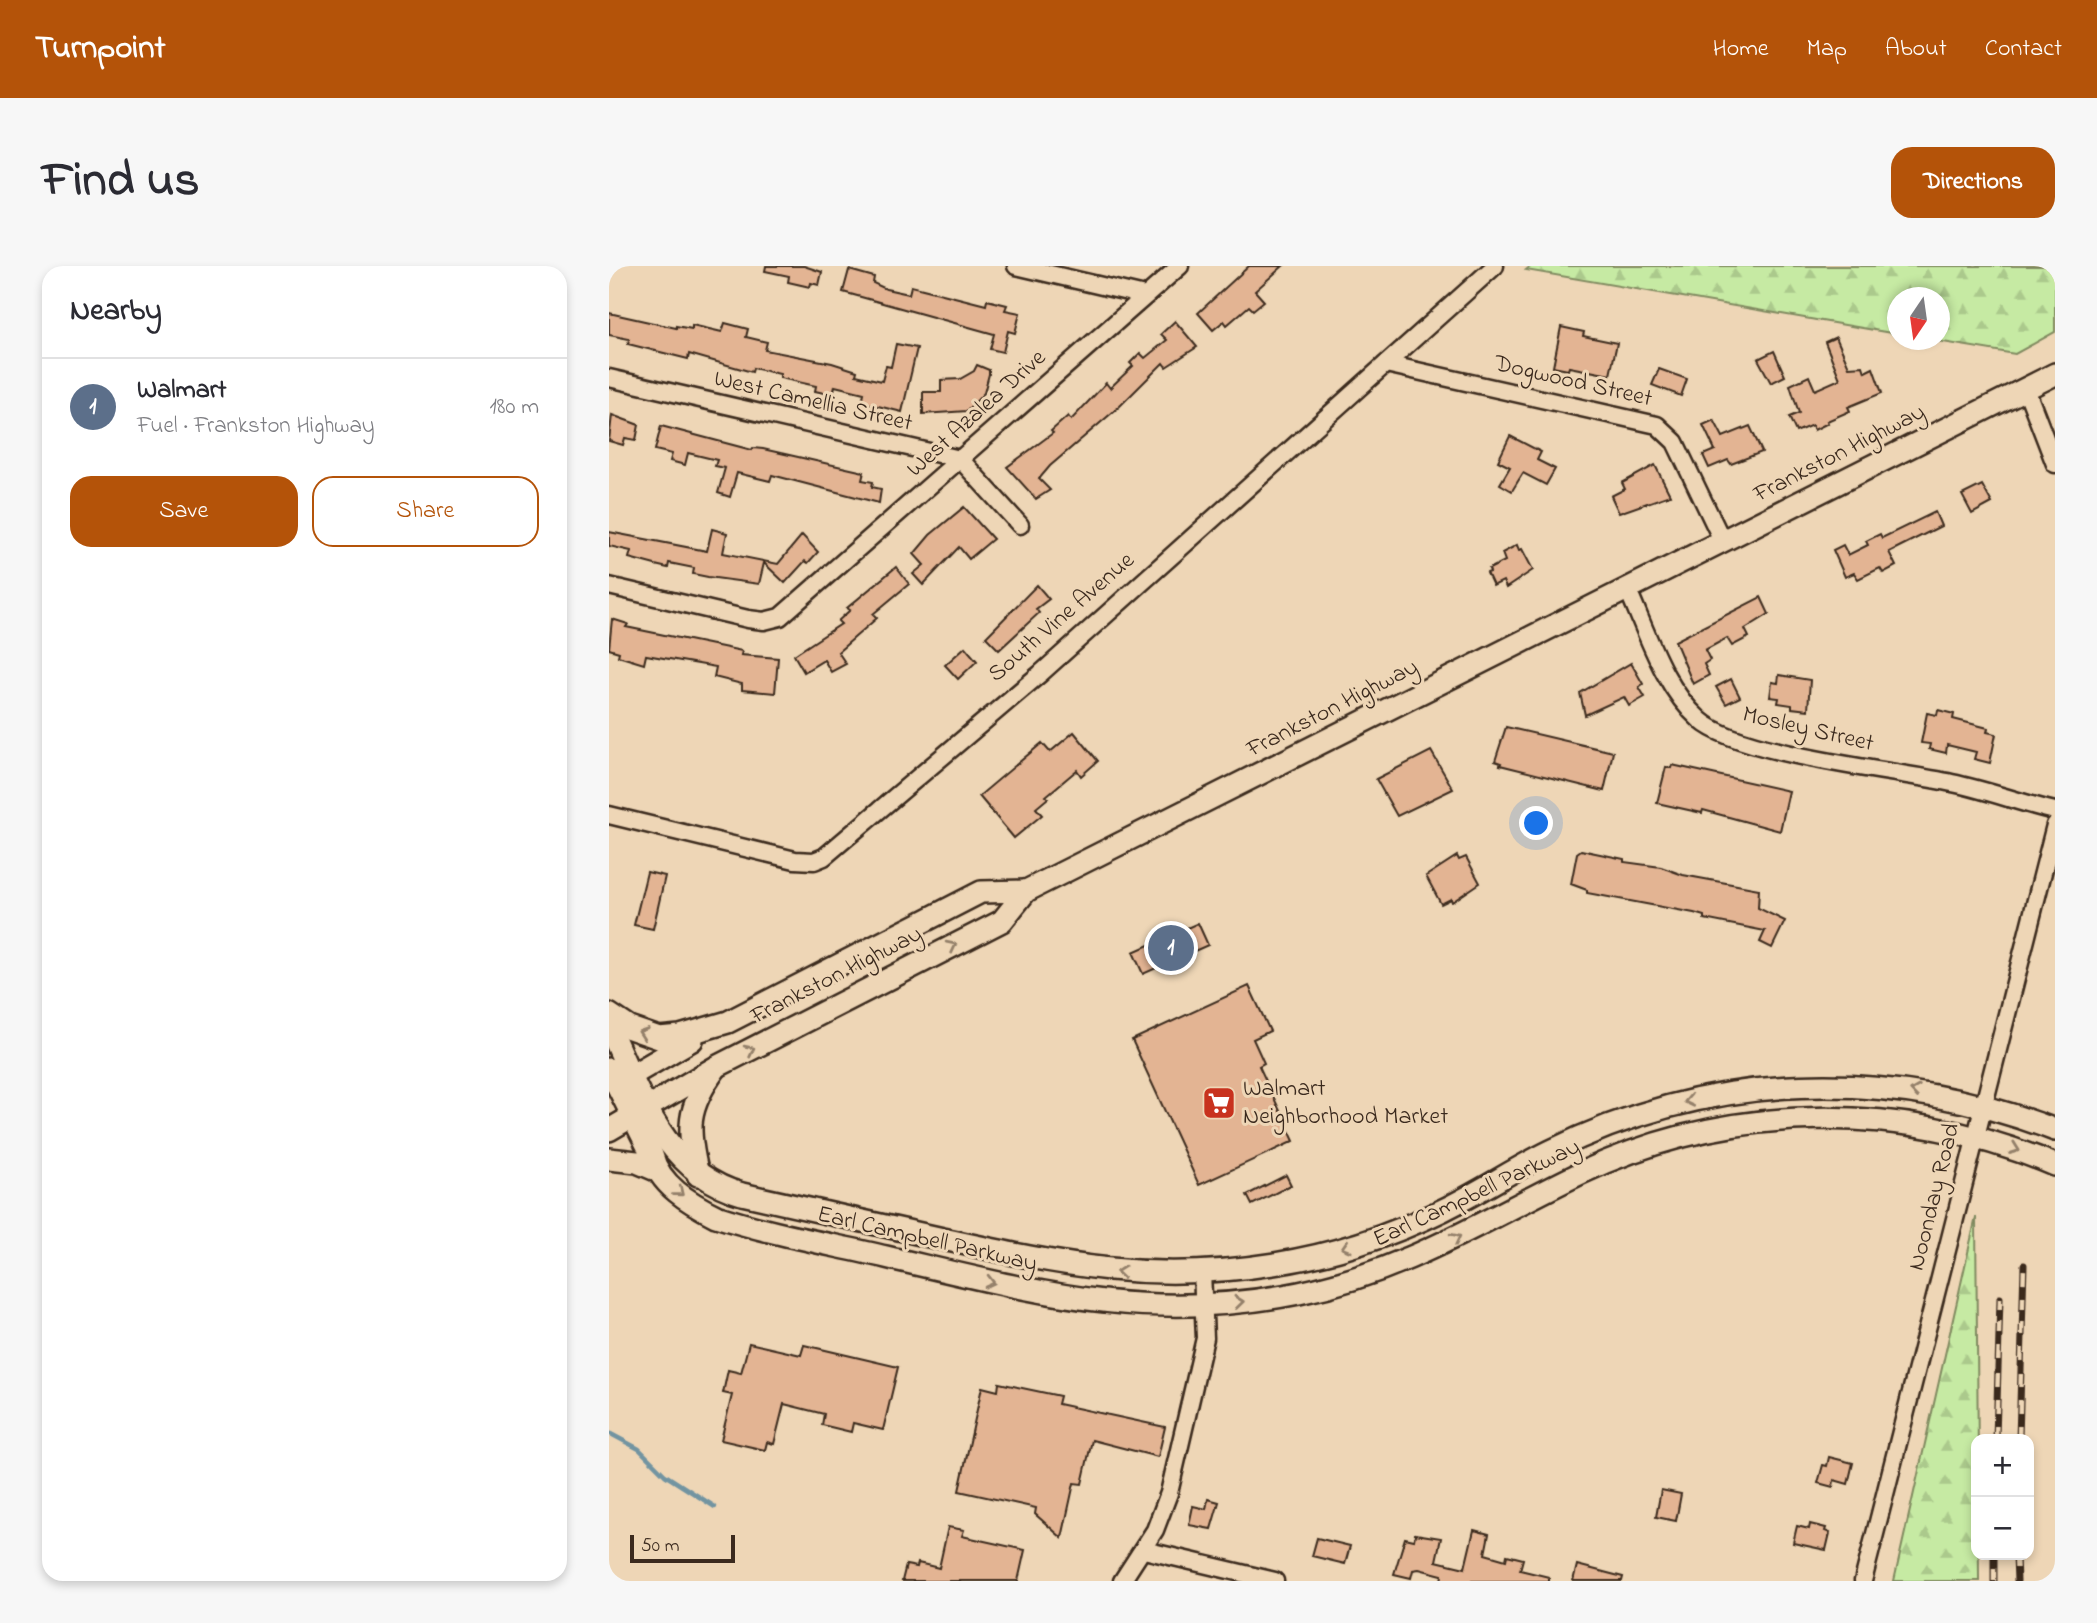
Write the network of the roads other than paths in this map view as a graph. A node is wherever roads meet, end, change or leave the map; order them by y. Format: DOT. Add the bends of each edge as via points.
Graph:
graph roads {
  1 [pos="1016,266"];
  2 [pos="1180,266"];
  3 [pos="1495,266"];
  4 [pos="1145,296"];
  5 [pos="1386,364"];
  6 [pos="2055,374"];
  7 [pos="609,378"];
  8 [pos="2026,389"];
  9 [pos="960,459"];
  10 [pos="2055,464"];
  11 [pos="1020,525"];
  12 [pos="1723,542"];
  13 [pos="609,586"];
  14 [pos="1628,590"];
  15 [pos="2055,811"];
  16 [pos="609,815"];
  17 [pos="2055,825"];
  18 [pos="1026,891"];
  19 [pos="609,1014"];
  20 [pos="728,1022"];
  21 [pos="609,1027"];
  22 [pos="717,1066"];
  23 [pos="616,1079"];
  24 [pos="1982,1104"];
  25 [pos="639,1111"];
  26 [pos="609,1129"];
  27 [pos="2055,1130"];
  28 [pos="1974,1136"];
  29 [pos="1551,1151"];
  30 [pos="609,1159"];
  31 [pos="2055,1165"];
  32 [pos="656,1170"];
  33 [pos="698,1175"];
  34 [pos="1568,1180"];
  35 [pos="852,1219"];
  36 [pos="910,1231"];
  37 [pos="948,1240"];
  38 [pos="844,1247"];
  39 [pos="905,1261"];
  40 [pos="1044,1261"];
  41 [pos="940,1270"];
  42 [pos="1202,1272"];
  43 [pos="1037,1293"];
  44 [pos="1205,1305"];
  45 [pos="1144,1550"];
  46 [pos="1122,1581"];
  47 [pos="1275,1581"];
  48 [pos="1863,1581"];
  1 -- 4 [label="street"];
  2 -- 4 [label="street, West Azalea Drive"];
  3 -- 5 [label="street, South Vine Avenue"];
  4 -- 9 [label="street, West Azalea Drive"];
  5 -- 12 [label="street, Dogwood Street" via="1657,425 1675,442"];
  5 -- 16 [label="street, South Vine Avenue" via="1040,674 824,857 795,860"];
  6 -- 8 [label="main road, Frankston Highway"];
  7 -- 9 [label="street, West Camellia Street"];
  8 -- 10 [label="street"];
  8 -- 12 [label="main road, Frankston Highway"];
  9 -- 11 [label="street"];
  9 -- 13 [label="street, West Azalea Drive" via="780,617 764,621"];
  12 -- 14 [label="main road, Frankston Highway"];
  14 -- 15 [label="street, Mosley Street" via="1671,682 1694,715 1709,727 1758,745 1953,783"];
  14 -- 18 [label="main road, Frankston Highway"];
  17 -- 24 [label="street, Noonday Road"];
  18 -- 20 [label="main road" via="981,892"];
  22 -- 18 [label="main road, Frankston Highway, one-way" via="1002,921"];
  20 -- 19 [label="main road, one-way" via="659,1038 630,1028"];
  20 -- 23 [label="main road, Frankston Highway"];
  21 -- 23 [label="main road, Earl Campbell Parkway"];
  22 -- 25 [label="main road, Frankston Highway"];
  22 -- 33 [label="main road" via="691,1114 689,1140"];
  23 -- 25 [label="main road, Earl Campbell Parkway"];
  24 -- 27 [label="main road, Earl Campbell Parkway"];
  24 -- 28 [label="street, Noonday Road"];
  24 -- 29 [label="main road, Earl Campbell Parkway, one-way" via="1871,1086 1776,1087 1652,1111"];
  25 -- 26 [label="main road"];
  25 -- 32 [label="main road, Earl Campbell Parkway"];
  25 -- 33 [label="main road, Earl Campbell Parkway"];
  28 -- 31 [label="main road, Earl Campbell Parkway, one-way"];
  28 -- 34 [label="main road, Earl Campbell Parkway" via="1855,1118 1765,1120 1660,1142"];
  28 -- 48 [label="street, Noonday Road"];
  29 -- 34 [label="main road"];
  29 -- 42 [label="main road, Earl Campbell Parkway, one-way" via="1443,1210 1372,1239 1277,1264"];
  30 -- 32 [label="main road"];
  32 -- 38 [label="main road, Earl Campbell Parkway, one-way" via="684,1198 716,1216"];
  33 -- 35 [label="main road, Earl Campbell Parkway" via="729,1191"];
  44 -- 34 [label="main road, Earl Campbell Parkway, one-way" via="1302,1292 1391,1266 1455,1239"];
  35 -- 36 [label="main road, Earl Campbell Parkway"];
  35 -- 38 [label="main road"];
  36 -- 37 [label="main road, Earl Campbell Parkway"];
  36 -- 39 [label="main road"];
  37 -- 40 [label="main road, Earl Campbell Parkway"];
  37 -- 41 [label="main road"];
  38 -- 39 [label="main road, Earl Campbell Parkway"];
  39 -- 41 [label="main road, Earl Campbell Parkway"];
  42 -- 40 [label="main road, Earl Campbell Parkway, one-way" via="1130,1273"];
  40 -- 43 [label="main road"];
  41 -- 43 [label="main road, Earl Campbell Parkway, one-way"];
  42 -- 44 [label="street"];
  43 -- 44 [label="main road, Earl Campbell Parkway" via="1116,1304"];
  44 -- 45 [label="street" via="1203,1350 1169,1493"];
  45 -- 46 [label="street"];
  45 -- 47 [label="street"];
}
